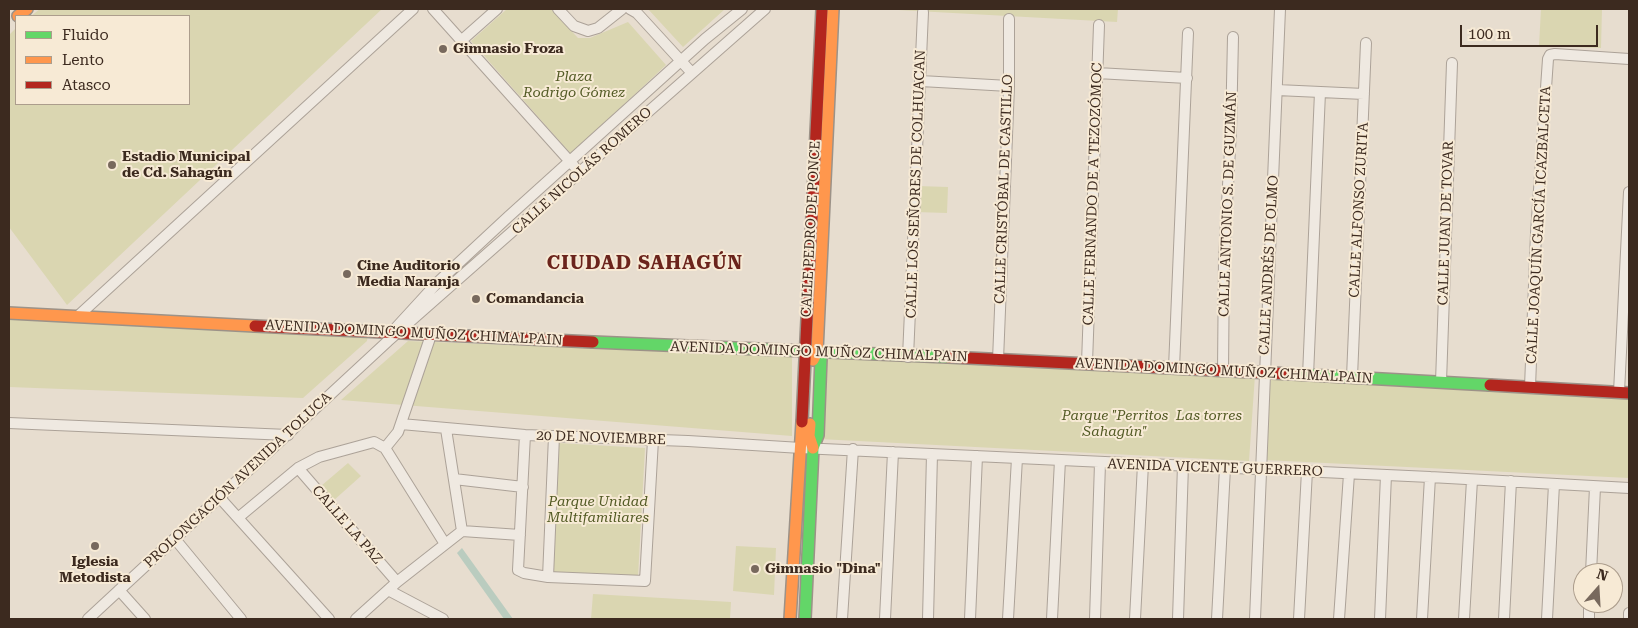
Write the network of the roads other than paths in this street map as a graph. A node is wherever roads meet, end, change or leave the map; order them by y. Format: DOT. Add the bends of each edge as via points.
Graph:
graph roads {
  1 [pos="413,9"];
  2 [pos="433,9"];
  3 [pos="497,9"];
  4 [pos="558,9"];
  5 [pos="622,9"];
  6 [pos="630,9"];
  7 [pos="742,9"];
  8 [pos="765,9"];
  9 [pos="822,9"];
  10 [pos="833,9"];
  11 [pos="1280,9"];
  12 [pos="923,12"];
  13 [pos="1009,19"];
  14 [pos="1099,25"];
  15 [pos="1188,32"];
  16 [pos="1233,37"];
  17 [pos="462,40"];
  18 [pos="1366,43"];
  19 [pos="1629,60"];
  20 [pos="681,62"];
  21 [pos="1452,63"];
  22 [pos="1097,72"];
  23 [pos="692,73"];
  24 [pos="1187,78"];
  25 [pos="921,81"];
  26 [pos="1009,86"];
  27 [pos="1277,90"];
  28 [pos="1320,92"];
  29 [pos="1364,94"];
  30 [pos="642,97"];
  31 [pos="652,109"];
  32 [pos="570,162"];
  33 [pos="580,173"];
  34 [pos="1629,192"];
  35 [pos="437,283"];
  36 [pos="445,292"];
  37 [pos="9,313"];
  38 [pos="77,317"];
  39 [pos="393,335"];
  40 [pos="431,335"];
  41 [pos="805,352"];
  42 [pos="817,352"];
  43 [pos="908,356"];
  44 [pos="998,360"];
  45 [pos="1087,363"];
  46 [pos="1174,368"];
  47 [pos="1223,370"];
  48 [pos="1264,373"];
  49 [pos="1308,376"];
  50 [pos="1352,377"];
  51 [pos="1441,382"];
  52 [pos="1530,387"];
  53 [pos="1624,392"];
  54 [pos="9,423"];
  55 [pos="401,424"];
  56 [pos="446,429"];
  57 [pos="288,434"];
  58 [pos="525,435"];
  59 [pos="554,436"];
  60 [pos="653,440"];
  61 [pos="385,446"];
  62 [pos="807,448"];
  63 [pos="853,449"];
  64 [pos="893,452"];
  65 [pos="932,454"];
  66 [pos="977,456"];
  67 [pos="1016,458"];
  68 [pos="1060,460"];
  69 [pos="1100,463"];
  70 [pos="1143,464"];
  71 [pos="1183,465"];
  72 [pos="298,468"];
  73 [pos="1225,468"];
  74 [pos="1259,470"];
  75 [pos="1307,471"];
  76 [pos="1349,474"];
  77 [pos="1386,475"];
  78 [pos="1430,477"];
  79 [pos="454,479"];
  80 [pos="1472,480"];
  81 [pos="1511,481"];
  82 [pos="1554,484"];
  83 [pos="522,487"];
  84 [pos="1595,487"];
  85 [pos="1629,488"];
  86 [pos="220,498"];
  87 [pos="238,518"];
  88 [pos="520,535"];
  89 [pos="454,537"];
  90 [pos="175,539"];
  91 [pos="1591,563"];
  92 [pos="548,577"];
  93 [pos="397,582"];
  94 [pos="119,590"];
  95 [pos="388,590"];
  96 [pos="1629,613"];
  97 [pos="88,619"];
  98 [pos="145,619"];
  99 [pos="241,619"];
  100 [pos="329,619"];
  101 [pos="356,619"];
  102 [pos="442,619"];
  103 [pos="790,619"];
  104 [pos="805,619"];
  105 [pos="842,619"];
  106 [pos="885,619"];
  107 [pos="928,619"];
  108 [pos="970,619"];
  109 [pos="1008,619"];
  110 [pos="1052,619"];
  111 [pos="1095,619"];
  112 [pos="1135,619"];
  113 [pos="1178,619"];
  114 [pos="1217,619"];
  115 [pos="1255,619"];
  116 [pos="1299,619"];
  117 [pos="1339,619"];
  118 [pos="1380,619"];
  119 [pos="1422,619"];
  120 [pos="1464,619"];
  121 [pos="1504,619"];
  122 [pos="1547,619"];
  123 [pos="1629,619"];
  1 -- 38 [label="street"];
  2 -- 17 [label="street"];
  3 -- 17 [label="street"];
  4 -- 5 [label="street" via="577,28 588,31 598,28"];
  6 -- 20 [label="street"];
  7 -- 20 [label="street, CALLE NICOLÁS ROMERO"];
  8 -- 23 [label="street, CALLE NICOLÁS ROMERO"];
  9 -- 41 [label="street, CALLE PEDRO DE PONCE"];
  10 -- 42 [label="street, CALLE PEDRO DE PONCE"];
  11 -- 27 [label="street, CALLE ANDRÉS DE OLMO"];
  12 -- 25 [label="street, CALLE LOS SEÑORES DE COLHUACAN"];
  13 -- 26 [label="street, CALLE CRISTÓBAL DE CASTILLO"];
  14 -- 22 [label="street, CALLE FERNANDO DE A TEZOZÓMOC"];
  15 -- 24 [label="street"];
  16 -- 47 [label="street, CALLE ANTONIO S. DE GUZMÁN"];
  17 -- 32 [label="street"];
  18 -- 29 [label="street, CALLE ALFONSO ZURITA"];
  19 -- 52 [label="street, CALLE JOAQUÍN GARCÍA ICAZBALCETA" via="1552,54 1548,62 1536,233"];
  20 -- 23 [label="street"];
  20 -- 30 [label="street, CALLE NICOLÁS ROMERO"];
  21 -- 51 [label="street, CALLE JUAN DE TOVAR"];
  22 -- 24 [label="street"];
  22 -- 45 [label="street, CALLE FERNANDO DE A TEZOZÓMOC"];
  23 -- 31 [label="street, CALLE NICOLÁS ROMERO"];
  24 -- 46 [label="street"];
  25 -- 26 [label="street"];
  25 -- 43 [label="street, CALLE LOS SEÑORES DE COLHUACAN"];
  26 -- 44 [label="street, CALLE CRISTÓBAL DE CASTILLO"];
  27 -- 28 [label="street"];
  27 -- 48 [label="street, CALLE ANDRÉS DE OLMO"];
  28 -- 29 [label="street"];
  28 -- 49 [label="street"];
  29 -- 50 [label="street, CALLE ALFONSO ZURITA"];
  30 -- 31 [label="street"];
  30 -- 32 [label="street, CALLE NICOLÁS ROMERO"];
  31 -- 33 [label="street, CALLE NICOLÁS ROMERO"];
  32 -- 33 [label="street"];
  32 -- 35 [label="street, CALLE NICOLÁS ROMERO"];
  33 -- 36 [label="street, CALLE NICOLÁS ROMERO"];
  34 -- 53 [label="street"];
  35 -- 36 [label="street"];
  35 -- 39 [label="street, CALLE NICOLÁS ROMERO"];
  36 -- 39 [label="street, CALLE NICOLÁS ROMERO"];
  37 -- 38 [label="street, AVENIDA DOMINGO MUÑOZ CHIMALPAIN"];
  38 -- 39 [label="street, AVENIDA DOMINGO MUÑOZ CHIMALPAIN"];
  39 -- 40 [label="street, AVENIDA DOMINGO MUÑOZ CHIMALPAIN"];
  39 -- 57 [label="street, PROLONGACIÓN AVENIDA TOLUCA"];
  40 -- 41 [label="street, AVENIDA DOMINGO MUÑOZ CHIMALPAIN"];
  40 -- 55 [label="street"];
  41 -- 42 [label="street, AVENIDA DOMINGO MUÑOZ CHIMALPAIN"];
  41 -- 62 [label="street, CALLE PEDRO DE PONCE"];
  42 -- 43 [label="street, AVENIDA DOMINGO MUÑOZ CHIMALPAIN"];
  42 -- 62 [label="street, CALLE PEDRO DE PONCE" via="821,358 818,435"];
  43 -- 44 [label="street, AVENIDA DOMINGO MUÑOZ CHIMALPAIN"];
  44 -- 45 [label="street, AVENIDA DOMINGO MUÑOZ CHIMALPAIN"];
  45 -- 46 [label="street, AVENIDA DOMINGO MUÑOZ CHIMALPAIN"];
  46 -- 47 [label="street, AVENIDA DOMINGO MUÑOZ CHIMALPAIN"];
  47 -- 48 [label="street, AVENIDA DOMINGO MUÑOZ CHIMALPAIN"];
  48 -- 49 [label="street, AVENIDA DOMINGO MUÑOZ CHIMALPAIN"];
  48 -- 74 [label="street, CALLE ANDRÉS DE OLMO"];
  49 -- 50 [label="street, AVENIDA DOMINGO MUÑOZ CHIMALPAIN"];
  50 -- 51 [label="street, AVENIDA DOMINGO MUÑOZ CHIMALPAIN"];
  51 -- 52 [label="street, AVENIDA DOMINGO MUÑOZ CHIMALPAIN"];
  52 -- 53 [label="street, AVENIDA DOMINGO MUÑOZ CHIMALPAIN"];
  54 -- 57 [label="street"];
  55 -- 56 [label="street, 20 DE NOVIEMBRE"];
  55 -- 61 [label="street" via="396,438"];
  56 -- 58 [label="street, 20 DE NOVIEMBRE"];
  56 -- 79 [label="street"];
  57 -- 86 [label="street, PROLONGACIÓN AVENIDA TOLUCA"];
  58 -- 59 [label="street, 20 DE NOVIEMBRE"];
  58 -- 83 [label="street"];
  59 -- 60 [label="street, 20 DE NOVIEMBRE"];
  59 -- 92 [label="street"];
  60 -- 62 [label="street, 20 DE NOVIEMBRE"];
  60 -- 92 [label="street" via="645,581"];
  61 -- 72 [label="street" via="374,442 319,457"];
  61 -- 89 [label="street"];
  62 -- 63 [label="street, AVENIDA VICENTE GUERRERO"];
  62 -- 103 [label="street"];
  62 -- 104 [label="street"];
  63 -- 64 [label="street, AVENIDA VICENTE GUERRERO"];
  63 -- 105 [label="street"];
  64 -- 65 [label="street, AVENIDA VICENTE GUERRERO"];
  64 -- 106 [label="street"];
  65 -- 66 [label="street, AVENIDA VICENTE GUERRERO"];
  65 -- 107 [label="street"];
  66 -- 67 [label="street, AVENIDA VICENTE GUERRERO"];
  66 -- 108 [label="street"];
  67 -- 68 [label="street, AVENIDA VICENTE GUERRERO"];
  67 -- 109 [label="street"];
  68 -- 69 [label="street, AVENIDA VICENTE GUERRERO"];
  68 -- 110 [label="street"];
  69 -- 70 [label="street, AVENIDA VICENTE GUERRERO"];
  69 -- 111 [label="street"];
  70 -- 71 [label="street, AVENIDA VICENTE GUERRERO"];
  70 -- 112 [label="street"];
  71 -- 73 [label="street, AVENIDA VICENTE GUERRERO"];
  71 -- 113 [label="street"];
  72 -- 87 [label="street"];
  72 -- 93 [label="street, CALLE LA PAZ"];
  73 -- 74 [label="street, AVENIDA VICENTE GUERRERO"];
  73 -- 114 [label="street"];
  74 -- 75 [label="street, AVENIDA VICENTE GUERRERO"];
  74 -- 115 [label="street, CALLE ANDRÉS DE OLMO"];
  75 -- 76 [label="street, AVENIDA VICENTE GUERRERO"];
  75 -- 116 [label="street"];
  76 -- 77 [label="street, AVENIDA VICENTE GUERRERO"];
  76 -- 117 [label="street"];
  77 -- 78 [label="street, AVENIDA VICENTE GUERRERO"];
  77 -- 118 [label="street"];
  78 -- 80 [label="street, AVENIDA VICENTE GUERRERO"];
  78 -- 119 [label="street"];
  79 -- 83 [label="street"];
  79 -- 89 [label="street"];
  80 -- 81 [label="street, AVENIDA VICENTE GUERRERO"];
  80 -- 120 [label="street"];
  81 -- 82 [label="street, AVENIDA VICENTE GUERRERO"];
  81 -- 121 [label="street"];
  82 -- 84 [label="street, AVENIDA VICENTE GUERRERO"];
  82 -- 122 [label="street"];
  83 -- 88 [label="street"];
  84 -- 85 [label="street, AVENIDA VICENTE GUERRERO"];
  84 -- 91 [label="street"];
  86 -- 87 [label="street"];
  86 -- 90 [label="street, PROLONGACIÓN AVENIDA TOLUCA"];
  87 -- 100 [label="street"];
  88 -- 89 [label="street"];
  88 -- 92 [label="street" via="518,565 521,572"];
  89 -- 93 [label="street"];
  90 -- 94 [label="street, PROLONGACIÓN AVENIDA TOLUCA"];
  90 -- 99 [label="street"];
  93 -- 95 [label="street"];
  94 -- 97 [label="street, PROLONGACIÓN AVENIDA TOLUCA"];
  94 -- 98 [label="street"];
  95 -- 101 [label="street"];
  95 -- 102 [label="street"];
  96 -- 123 [label="street"];
}
